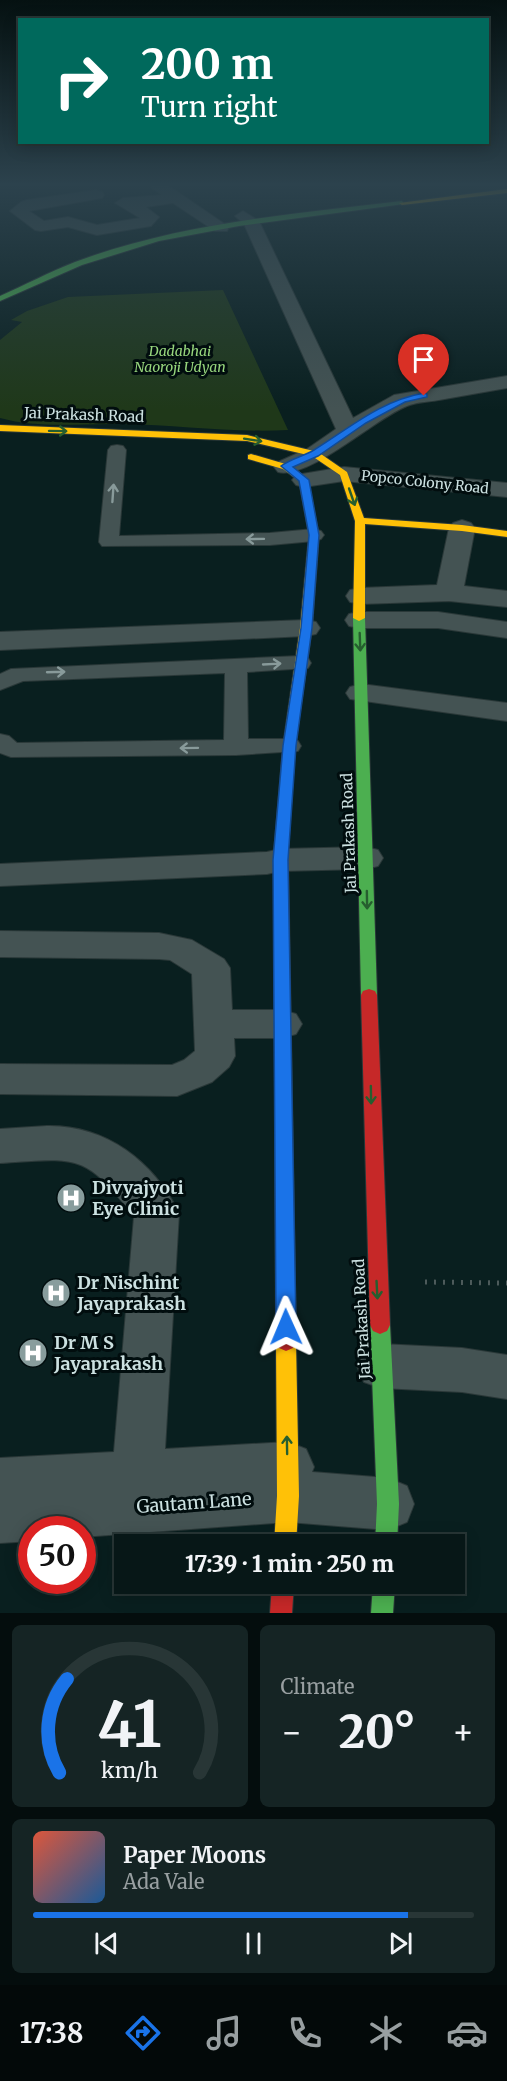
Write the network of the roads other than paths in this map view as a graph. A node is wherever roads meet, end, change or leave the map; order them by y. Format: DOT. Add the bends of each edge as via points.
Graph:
graph roads {
  1 [pos="65,259"];
  2 [pos="90,259"];
  3 [pos="266,259"];
  4 [pos="11,277"];
  5 [pos="0,299"];
  6 [pos="507,382"];
  7 [pos="0,428"];
  8 [pos="349,432"];
  9 [pos="0,442"];
  10 [pos="22,443"];
  11 [pos="118,450"];
  12 [pos="315,454"];
  13 [pos="236,455"];
  14 [pos="295,473"];
  15 [pos="344,474"];
  16 [pos="507,490"];
  17 [pos="360,521"];
  18 [pos="462,528"];
  19 [pos="507,534"];
  20 [pos="314,535"];
  21 [pos="449,592"];
  22 [pos="507,599"];
  23 [pos="360,608"];
  24 [pos="306,628"];
  25 [pos="507,630"];
  26 [pos="0,641"];
  27 [pos="300,663"];
  28 [pos="236,667"];
  29 [pos="0,682"];
  30 [pos="361,693"];
  31 [pos="507,712"];
  32 [pos="0,741"];
  33 [pos="289,746"];
  34 [pos="236,748"];
  35 [pos="366,858"];
  36 [pos="280,860"];
  37 [pos="0,875"];
  38 [pos="0,944"];
  39 [pos="215,1024"];
  40 [pos="282,1024"];
  41 [pos="0,1079"];
  42 [pos="0,1146"];
  43 [pos="381,1366"];
  44 [pos="507,1377"];
  45 [pos="138,1475"];
  46 [pos="0,1482"];
  47 [pos="287,1503"];
  48 [pos="0,1517"];
  49 [pos="387,1524"];
  50 [pos="282,1594"];
  51 [pos="383,1594"];
  52 [pos="281,1613"];
  53 [pos="382,1613"];
  1 -- 4 [label="main road" via="33,273"];
  2 -- 5 [label="main road"];
  3 -- 8 [label="street"];
  6 -- 8 [label="street" via="402,400"];
  7 -- 12 [label="main road, Jai Prakash Road, one-way" via="247,438"];
  8 -- 12 [label="street"];
  9 -- 10 [label="main road, Jai Prakash Road"];
  20 -- 11 [label="lane, one-way" via="109,542"];
  12 -- 14 [label="street"];
  12 -- 15 [label="main road, Jai Prakash Road"];
  13 -- 14 [label="main road" via="268,460"];
  14 -- 15 [label="street, Popco Colony Road"];
  14 -- 20 [label="main road"];
  15 -- 16 [label="street, Popco Colony Road"];
  15 -- 17 [label="main road, Jai Prakash Road, one-way"];
  17 -- 18 [label="main road"];
  17 -- 23 [label="main road, Jai Prakash Road"];
  18 -- 19 [label="main road"];
  18 -- 21 [label="street"];
  20 -- 24 [label="main road"];
  21 -- 22 [label="street"];
  21 -- 23 [label="street"];
  23 -- 25 [label="street"];
  23 -- 30 [label="main road, Jai Prakash Road, one-way"];
  24 -- 26 [label="street"];
  24 -- 27 [label="main road"];
  28 -- 27 [label="lane, one-way"];
  27 -- 33 [label="main road"];
  29 -- 28 [label="lane, one-way" via="19,674"];
  28 -- 34 [label="lane"];
  30 -- 31 [label="street"];
  30 -- 35 [label="main road, Jai Prakash Road"];
  34 -- 32 [label="lane, one-way" via="11,750"];
  33 -- 34 [label="lane"];
  33 -- 36 [label="main road"];
  35 -- 36 [label="street"];
  35 -- 43 [label="main road, Jai Prakash Road, one-way"];
  36 -- 37 [label="street"];
  36 -- 40 [label="main road"];
  38 -- 39 [label="street" via="179,949 211,968"];
  39 -- 40 [label="street"];
  39 -- 41 [label="street" via="215,1056 198,1071 177,1081"];
  47 -- 40 [label="main road, one-way"];
  42 -- 45 [label="street" via="74,1143 96,1150 116,1164 157,1213"];
  43 -- 44 [label="street" via="462,1370"];
  43 -- 49 [label="main road, Jai Prakash Road"];
  45 -- 46 [label="street"];
  45 -- 47 [label="street"];
  47 -- 48 [label="street, Gautam Lane"];
  47 -- 49 [label="street, Gautam Lane"];
  50 -- 52 [label="main road"];
  51 -- 53 [label="main road"];
}
